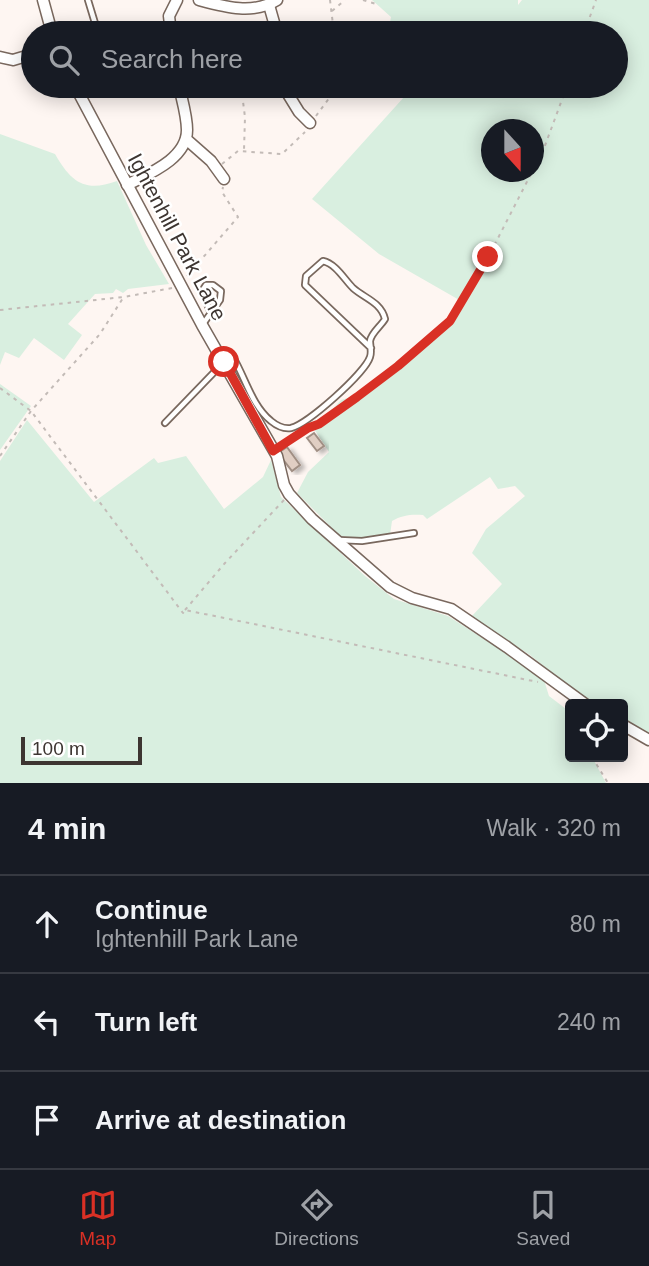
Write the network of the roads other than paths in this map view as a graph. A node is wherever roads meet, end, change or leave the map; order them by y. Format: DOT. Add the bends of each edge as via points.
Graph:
graph roads {
  1 [pos="43,0"];
  2 [pos="88,0"];
  3 [pos="177,0"];
  4 [pos="199,0"];
  5 [pos="273,3"];
  6 [pos="49,21"];
  7 [pos="94,21"];
  8 [pos="170,21"];
  9 [pos="275,21"];
  10 [pos="0,57"];
  11 [pos="21,58"];
  12 [pos="81,98"];
  13 [pos="181,98"];
  14 [pos="290,98"];
  15 [pos="308,102"];
  16 [pos="297,109"];
  17 [pos="310,123"];
  18 [pos="186,139"];
  19 [pos="224,180"];
  20 [pos="127,185"];
  21 [pos="210,312"];
  22 [pos="202,325"];
  23 [pos="371,348"];
  24 [pos="223,360"];
  25 [pos="165,423"];
  26 [pos="414,533"];
  27 [pos="335,540"];
  28 [pos="577,699"];
  29 [pos="628,728"];
  30 [pos="649,740"];
  1 -- 6 [label="street"];
  2 -- 7 [label="lane"];
  3 -- 8 [label="street"];
  4 -- 5 [label="street" via="241,9"];
  5 -- 9 [label="street"];
  10 -- 11 [label="street"];
  12 -- 20 [label="street, Ightenhill Park Lane"];
  13 -- 18 [label="street"];
  14 -- 16 [label="street"];
  15 -- 16 [label="street"];
  16 -- 17 [label="street"];
  18 -- 19 [label="street"];
  18 -- 20 [label="street" via="157,170"];
  20 -- 22 [label="street, Ightenhill Park Lane"];
  21 -- 21 [label="lane" via="222,291 206,285 202,291"];
  21 -- 22 [label="lane"];
  22 -- 24 [label="street, Ightenhill Park Lane"];
  23 -- 23 [label="lane" via="370,338 384,314 323,261 306,276 305,285"];
  23 -- 24 [label="lane" via="363,369 324,407 286,429 257,405 233,357"];
  24 -- 25 [label="lane"];
  24 -- 27 [label="street, Ightenhill Park Lane" via="276,456 289,494"];
  26 -- 27 [label="lane"];
  27 -- 28 [label="street, Ightenhill Park Lane" via="390,587 451,610"];
  29 -- 30 [label="street"];
}
